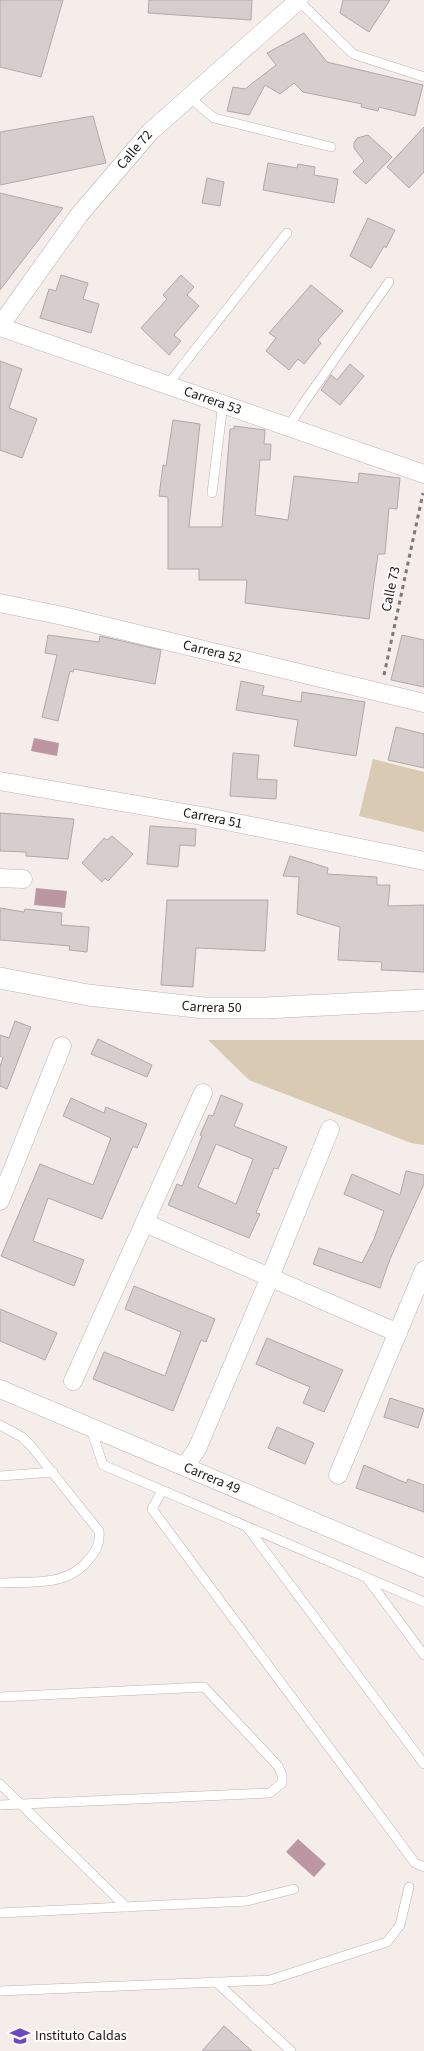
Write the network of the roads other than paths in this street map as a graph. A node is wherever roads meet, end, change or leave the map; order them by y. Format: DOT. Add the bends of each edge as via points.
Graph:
graph roads {
  1 [pos="298,0"];
  2 [pos="424,77"];
  3 [pos="189,97"];
  4 [pos="332,147"];
  5 [pos="288,233"];
  6 [pos="390,282"];
  7 [pos="0,327"];
  8 [pos="168,384"];
  9 [pos="223,403"];
  10 [pos="289,426"];
  11 [pos="424,474"];
  12 [pos="212,494"];
  13 [pos="0,603"];
  14 [pos="424,703"];
  15 [pos="0,781"];
  16 [pos="424,861"];
  17 [pos="0,878"];
  18 [pos="22,879"];
  19 [pos="0,978"];
  20 [pos="424,1000"];
  21 [pos="62,1046"];
  22 [pos="203,1093"];
  23 [pos="330,1128"];
  24 [pos="1,1194"];
  25 [pos="145,1222"];
  26 [pos="424,1270"];
  27 [pos="270,1277"];
  28 [pos="398,1333"];
  29 [pos="73,1381"];
  30 [pos="0,1389"];
  31 [pos="0,1425"];
  32 [pos="90,1427"];
  33 [pos="185,1466"];
  34 [pos="53,1472"];
  35 [pos="338,1475"];
  36 [pos="0,1476"];
  37 [pos="162,1490"];
  38 [pos="247,1527"];
  39 [pos="424,1568"];
  40 [pos="367,1578"];
  41 [pos="0,1583"];
  42 [pos="424,1602"];
  43 [pos="424,1655"];
  44 [pos="0,1697"];
  45 [pos="424,1764"];
  46 [pos="0,1784"];
  47 [pos="20,1804"];
  48 [pos="0,1805"];
  49 [pos="424,1867"];
  50 [pos="409,1887"];
  51 [pos="294,1889"];
  52 [pos="126,1907"];
  53 [pos="0,1913"];
  54 [pos="216,1982"];
  55 [pos="0,1991"];
  56 [pos="291,2051"];
  1 -- 2 [label="lane" via="353,54"];
  1 -- 3 [label="street, Calle 72"];
  3 -- 4 [label="lane" via="214,118"];
  3 -- 7 [label="street, Calle 72" via="150,132 79,215"];
  5 -- 8 [label="lane"];
  6 -- 10 [label="lane"];
  7 -- 8 [label="street, Carrera 53"];
  8 -- 9 [label="street, Carrera 53"];
  9 -- 10 [label="street, Carrera 53"];
  9 -- 12 [label="lane"];
  10 -- 11 [label="street, Carrera 53"];
  13 -- 14 [label="street, Carrera 52"];
  15 -- 16 [label="street, Carrera 51" via="202,816"];
  17 -- 18 [label="street"];
  19 -- 20 [label="street, Carrera 50" via="88,995 204,1008"];
  21 -- 24 [label="street"];
  22 -- 25 [label="street"];
  23 -- 27 [label="street"];
  25 -- 27 [label="street"];
  25 -- 29 [label="street"];
  26 -- 28 [label="street"];
  27 -- 28 [label="street"];
  27 -- 33 [label="street" via="197,1449"];
  28 -- 35 [label="street"];
  30 -- 32 [label="street, Carrera 49"];
  31 -- 34 [label="lane" via="22,1437"];
  32 -- 33 [label="street, Carrera 49"];
  32 -- 37 [label="lane" via="103,1465"];
  33 -- 39 [label="street, Carrera 49"];
  34 -- 36 [label="lane"];
  34 -- 41 [label="lane" via="99,1531 100,1542 95,1553 84,1567 63,1579"];
  37 -- 38 [label="lane"];
  37 -- 49 [label="lane" via="152,1510 415,1864"];
  38 -- 40 [label="lane"];
  38 -- 45 [label="lane"];
  40 -- 42 [label="lane"];
  40 -- 43 [label="lane"];
  44 -- 47 [label="lane" via="204,1687 278,1766 282,1775 282,1783 270,1793"];
  46 -- 47 [label="lane"];
  47 -- 48 [label="lane"];
  47 -- 52 [label="lane"];
  50 -- 54 [label="lane" via="400,1924 387,1942 270,1980"];
  51 -- 52 [label="lane" via="247,1901"];
  52 -- 53 [label="lane"];
  54 -- 55 [label="lane"];
  54 -- 56 [label="lane"];
}
